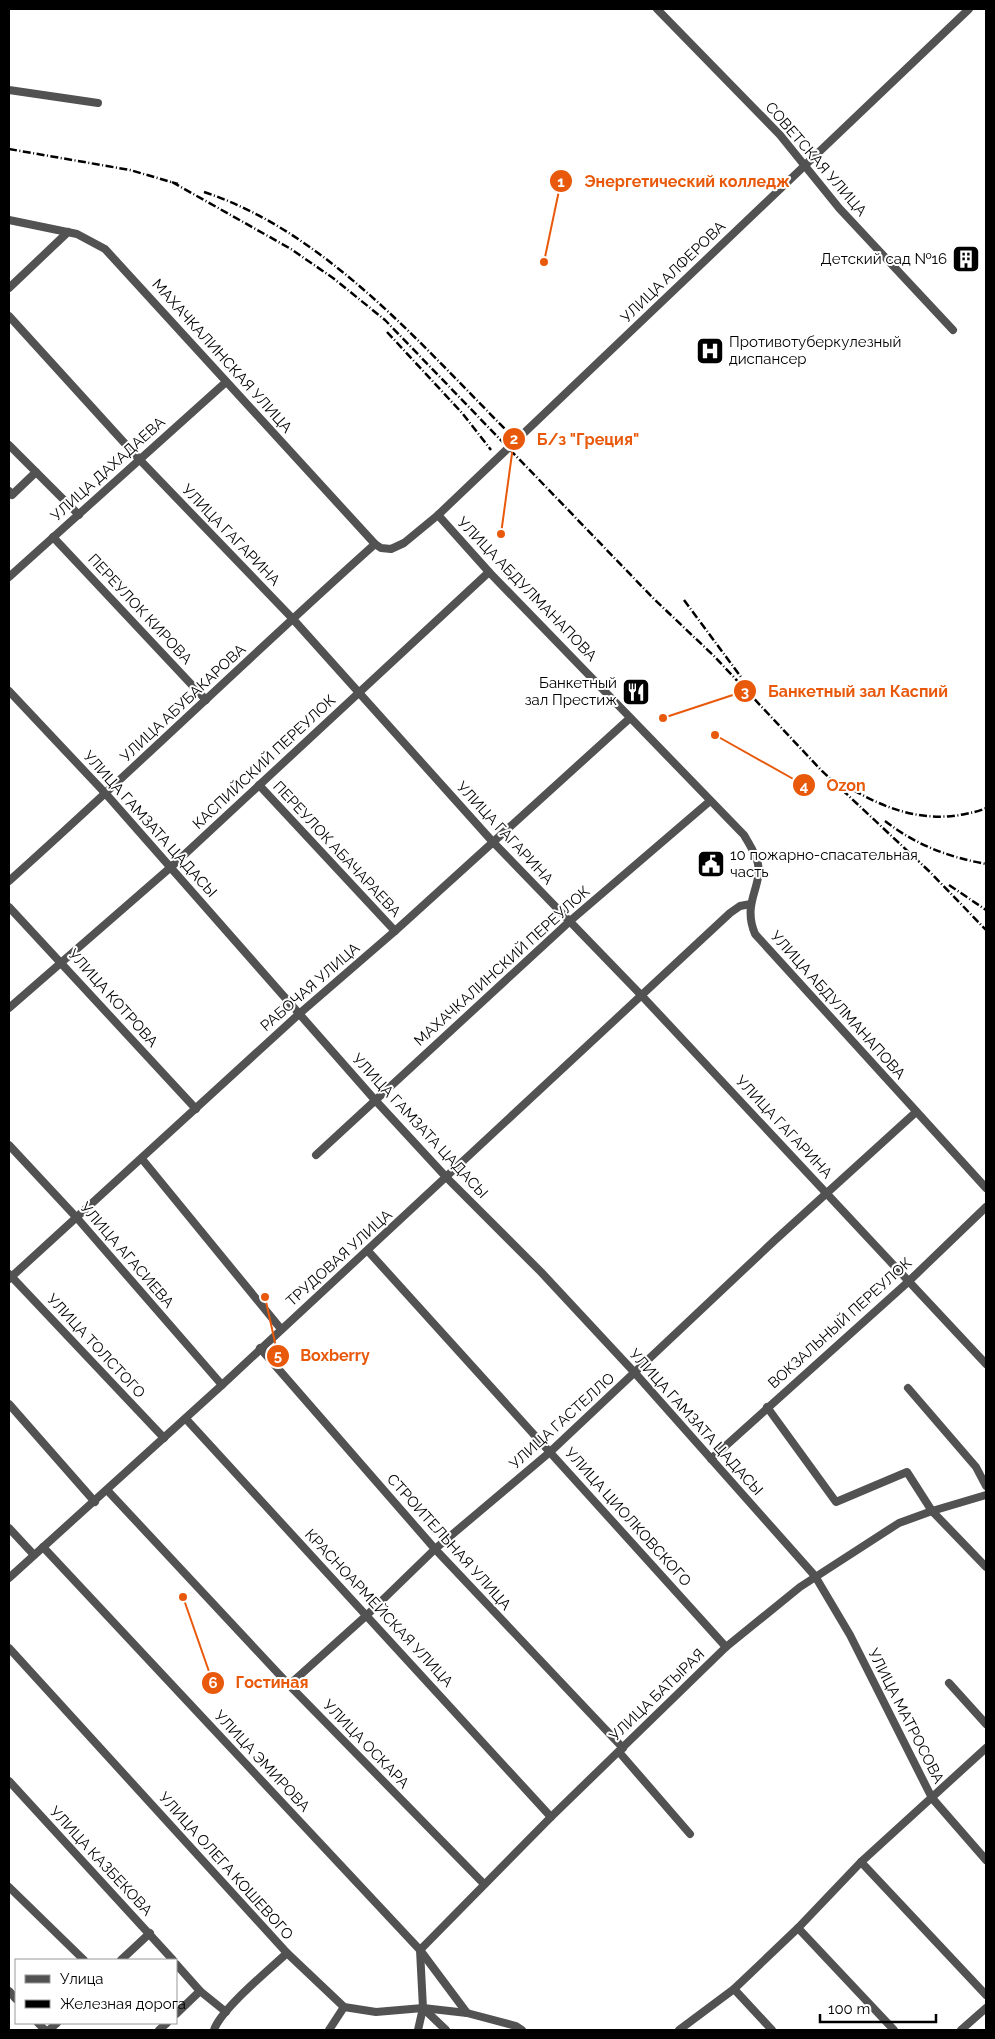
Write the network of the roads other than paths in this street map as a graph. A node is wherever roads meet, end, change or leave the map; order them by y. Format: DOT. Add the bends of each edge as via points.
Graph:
graph roads {
  1 [pos="657,9"];
  2 [pos="969,9"];
  3 [pos="9,90"];
  4 [pos="98,103"];
  5 [pos="806,166"];
  6 [pos="9,220"];
  7 [pos="68,232"];
  8 [pos="9,288"];
  9 [pos="9,316"];
  10 [pos="953,330"];
  11 [pos="226,382"];
  12 [pos="9,445"];
  13 [pos="139,459"];
  14 [pos="36,472"];
  15 [pos="9,491"];
  16 [pos="438,515"];
  17 [pos="79,516"];
  18 [pos="53,538"];
  19 [pos="375,544"];
  20 [pos="489,572"];
  21 [pos="9,577"];
  22 [pos="292,618"];
  23 [pos="9,691"];
  24 [pos="359,694"];
  25 [pos="206,700"];
  26 [pos="630,718"];
  27 [pos="259,786"];
  28 [pos="106,794"];
  29 [pos="710,801"];
  30 [pos="492,841"];
  31 [pos="171,867"];
  32 [pos="9,881"];
  33 [pos="750,904"];
  34 [pos="9,907"];
  35 [pos="570,922"];
  36 [pos="394,931"];
  37 [pos="62,962"];
  38 [pos="642,996"];
  39 [pos="9,1008"];
  40 [pos="299,1014"];
  41 [pos="375,1100"];
  42 [pos="196,1110"];
  43 [pos="916,1112"];
  44 [pos="9,1145"];
  45 [pos="316,1155"];
  46 [pos="142,1159"];
  47 [pos="447,1178"];
  48 [pos="986,1188"];
  49 [pos="826,1193"];
  50 [pos="986,1207"];
  51 [pos="77,1218"];
  52 [pos="368,1251"];
  53 [pos="10,1276"];
  54 [pos="908,1282"];
  55 [pos="281,1329"];
  56 [pos="260,1348"];
  57 [pos="986,1364"];
  58 [pos="635,1373"];
  59 [pos="222,1385"];
  60 [pos="908,1388"];
  61 [pos="9,1404"];
  62 [pos="767,1407"];
  63 [pos="186,1419"];
  64 [pos="164,1438"];
  65 [pos="550,1452"];
  66 [pos="711,1459"];
  67 [pos="986,1486"];
  68 [pos="107,1490"];
  69 [pos="986,1495"];
  70 [pos="95,1502"];
  71 [pos="932,1511"];
  72 [pos="9,1528"];
  73 [pos="43,1547"];
  74 [pos="435,1549"];
  75 [pos="34,1556"];
  76 [pos="986,1567"];
  77 [pos="815,1576"];
  78 [pos="9,1578"];
  79 [pos="367,1615"];
  80 [pos="726,1647"];
  81 [pos="9,1648"];
  82 [pos="949,1683"];
  83 [pos="289,1685"];
  84 [pos="986,1724"];
  85 [pos="986,1748"];
  86 [pos="621,1750"];
  87 [pos="9,1781"];
  88 [pos="932,1798"];
  89 [pos="551,1817"];
  90 [pos="690,1834"];
  91 [pos="986,1860"];
  92 [pos="861,1862"];
  93 [pos="484,1884"];
  94 [pos="9,1887"];
  95 [pos="798,1928"];
  96 [pos="150,1933"];
  97 [pos="420,1950"];
  98 [pos="287,1953"];
  99 [pos="83,1959"];
  100 [pos="122,1959"];
  101 [pos="172,1959"];
  102 [pos="178,1966"];
  103 [pos="734,1989"];
  104 [pos="200,1991"];
  105 [pos="986,1995"];
  106 [pos="344,2007"];
  107 [pos="423,2008"];
  108 [pos="986,2008"];
  109 [pos="178,2012"];
  110 [pos="226,2012"];
  111 [pos="467,2013"];
  112 [pos="213,2028"];
  113 [pos="329,2030"];
  114 [pos="418,2030"];
  115 [pos="446,2030"];
  116 [pos="522,2030"];
  117 [pos="680,2030"];
  118 [pos="772,2030"];
  119 [pos="894,2030"];
  120 [pos="961,2030"];
  1 -- 5 [label="street, СОВЕТСКАЯ УЛИЦА"];
  2 -- 5 [label="street, УЛИЦА АЛФЕРОВА"];
  3 -- 4 [label="street"];
  5 -- 10 [label="street, СОВЕТСКАЯ УЛИЦА" via="839,208"];
  5 -- 16 [label="street, УЛИЦА АЛФЕРОВА"];
  6 -- 7 [label="street, МАХАЧКАЛИНСКАЯ УЛИЦА"];
  7 -- 8 [label="street"];
  7 -- 11 [label="street, МАХАЧКАЛИНСКАЯ УЛИЦА" via="105,248"];
  9 -- 13 [label="street, УЛИЦА ГАГАРИНА"];
  11 -- 13 [label="street, УЛИЦА ДАХАДАЕВА"];
  11 -- 19 [label="street, МАХАЧКАЛИНСКАЯ УЛИЦА"];
  12 -- 14 [label="street"];
  13 -- 17 [label="street, УЛИЦА ДАХАДАЕВА"];
  13 -- 22 [label="street, УЛИЦА ГАГАРИНА"];
  14 -- 15 [label="street" via="12,494"];
  14 -- 17 [label="street"];
  16 -- 19 [label="street, УЛИЦА АЛФЕРОВА" via="404,543 391,549"];
  16 -- 20 [label="street, УЛИЦА АБДУЛМАНАПОВА"];
  17 -- 18 [label="street, УЛИЦА ДАХАДАЕВА"];
  18 -- 21 [label="street, УЛИЦА ДАХАДАЕВА"];
  18 -- 25 [label="street, ПЕРЕУЛОК КИРОВА"];
  19 -- 22 [label="street, УЛИЦА АБУБАКАРОВА"];
  20 -- 24 [label="street, КАСПИЙСКИЙ ПЕРЕУЛОК"];
  20 -- 26 [label="street, УЛИЦА АБДУЛМАНАПОВА"];
  22 -- 24 [label="street, УЛИЦА ГАГАРИНА"];
  22 -- 25 [label="street, УЛИЦА АБУБАКАРОВА"];
  23 -- 28 [label="street, УЛИЦА ГАМЗАТА ЦАДАСЫ"];
  24 -- 27 [label="street, КАСПИЙСКИЙ ПЕРЕУЛОК"];
  24 -- 30 [label="street, УЛИЦА ГАГАРИНА"];
  25 -- 28 [label="street, УЛИЦА АБУБАКАРОВА"];
  26 -- 29 [label="street, УЛИЦА АБДУЛМАНАПОВА"];
  26 -- 30 [label="street, РАБОЧАЯ УЛИЦА"];
  27 -- 31 [label="street, КАСПИЙСКИЙ ПЕРЕУЛОК"];
  27 -- 36 [label="street, ПЕРЕУЛОК АБАЧАРАЕВА"];
  28 -- 31 [label="street, УЛИЦА ГАМЗАТА ЦАДАСЫ"];
  28 -- 32 [label="street, УЛИЦА АБУБАКАРОВА"];
  29 -- 33 [label="street, УЛИЦА АБДУЛМАНАПОВА" via="744,835 758,863"];
  29 -- 35 [label="street, МАХАЧКАЛИНСКИЙ ПЕРЕУЛОК"];
  30 -- 35 [label="street, УЛИЦА ГАГАРИНА"];
  30 -- 36 [label="street, РАБОЧАЯ УЛИЦА"];
  31 -- 37 [label="street, КАСПИЙСКИЙ ПЕРЕУЛОК"];
  31 -- 40 [label="street, УЛИЦА ГАМЗАТА ЦАДАСЫ"];
  33 -- 38 [label="street, ТРУДОВАЯ УЛИЦА" via="730,913"];
  33 -- 43 [label="street, УЛИЦА АБДУЛМАНАПОВА" via="751,924 759,939"];
  34 -- 37 [label="street, УЛИЦА КОТРОВА"];
  35 -- 38 [label="street, УЛИЦА ГАГАРИНА"];
  35 -- 41 [label="street, МАХАЧКАЛИНСКИЙ ПЕРЕУЛОК"];
  36 -- 40 [label="street, РАБОЧАЯ УЛИЦА"];
  37 -- 39 [label="street, КАСПИЙСКИЙ ПЕРЕУЛОК"];
  37 -- 42 [label="street, УЛИЦА КОТРОВА"];
  38 -- 47 [label="street, ТРУДОВАЯ УЛИЦА"];
  38 -- 49 [label="street, УЛИЦА ГАГАРИНА"];
  40 -- 41 [label="street, УЛИЦА ГАМЗАТА ЦАДАСЫ"];
  40 -- 42 [label="street, РАБОЧАЯ УЛИЦА"];
  41 -- 45 [label="street, МАХАЧКАЛИНСКИЙ ПЕРЕУЛОК"];
  41 -- 47 [label="street, УЛИЦА ГАМЗАТА ЦАДАСЫ"];
  42 -- 46 [label="street, РАБОЧАЯ УЛИЦА"];
  43 -- 48 [label="street, УЛИЦА АБДУЛМАНАПОВА"];
  43 -- 49 [label="street, УЛИЦА ГАСТЕЛЛО"];
  44 -- 51 [label="street, УЛИЦА АГАСИЕВА"];
  46 -- 51 [label="street, РАБОЧАЯ УЛИЦА"];
  46 -- 55 [label="street"];
  47 -- 52 [label="street, ТРУДОВАЯ УЛИЦА"];
  47 -- 58 [label="street, УЛИЦА ГАМЗАТА ЦАДАСЫ"];
  49 -- 54 [label="street, УЛИЦА ГАГАРИНА"];
  49 -- 58 [label="street, УЛИЦА ГАСТЕЛЛО"];
  50 -- 54 [label="street, ВОКЗАЛЬНЫЙ ПЕРЕУЛОК"];
  51 -- 53 [label="street, РАБОЧАЯ УЛИЦА"];
  51 -- 59 [label="street, УЛИЦА АГАСИЕВА"];
  52 -- 55 [label="street, ТРУДОВАЯ УЛИЦА"];
  52 -- 65 [label="street, УЛИЦА ЦИОЛКОВСКОГО"];
  53 -- 64 [label="street, УЛИЦА ТОЛСТОГО"];
  54 -- 57 [label="street, УЛИЦА ГАГАРИНА"];
  54 -- 62 [label="street, ВОКЗАЛЬНЫЙ ПЕРЕУЛОК"];
  55 -- 56 [label="street, ТРУДОВАЯ УЛИЦА"];
  56 -- 59 [label="street, ТРУДОВАЯ УЛИЦА"];
  56 -- 74 [label="street, СТРОИТЕЛЬНАЯ УЛИЦА"];
  58 -- 65 [label="street, УЛИЦА ГАСТЕЛЛО"];
  58 -- 66 [label="street, УЛИЦА ГАМЗАТА ЦАДАСЫ"];
  59 -- 63 [label="street, ТРУДОВАЯ УЛИЦА"];
  60 -- 67 [label="street" via="976,1467"];
  61 -- 70 [label="street"];
  62 -- 66 [label="street, ВОКЗАЛЬНЫЙ ПЕРЕУЛОК"];
  62 -- 71 [label="street" via="836,1502 908,1472"];
  63 -- 64 [label="street, ТРУДОВАЯ УЛИЦА"];
  63 -- 79 [label="street, КРАСНОАРМЕЙСКАЯ УЛИЦА"];
  64 -- 68 [label="street, ТРУДОВАЯ УЛИЦА"];
  65 -- 74 [label="street, УЛИЦА ГАСТЕЛЛО"];
  65 -- 80 [label="street, УЛИЦА ЦИОЛКОВСКОГО"];
  66 -- 77 [label="street, УЛИЦА ГАМЗАТА ЦАДАСЫ"];
  68 -- 70 [label="street, ТРУДОВАЯ УЛИЦА"];
  68 -- 83 [label="street, УЛИЦА ОСКАРА"];
  69 -- 71 [label="street, УЛИЦА БАТЫРАЯ"];
  70 -- 73 [label="street, ТРУДОВАЯ УЛИЦА"];
  71 -- 76 [label="street"];
  71 -- 77 [label="street, УЛИЦА БАТЫРАЯ" via="886,1530"];
  72 -- 75 [label="street"];
  73 -- 75 [label="street, ТРУДОВАЯ УЛИЦА"];
  73 -- 97 [label="street, УЛИЦА ЭМИРОВА"];
  74 -- 79 [label="street, УЛИЦА ГАСТЕЛЛО"];
  74 -- 86 [label="street, СТРОИТЕЛЬНАЯ УЛИЦА"];
  75 -- 78 [label="street, ТРУДОВАЯ УЛИЦА"];
  77 -- 80 [label="street, УЛИЦА БАТЫРАЯ"];
  77 -- 88 [label="street, УЛИЦА МАТРОСОВА" via="850,1635"];
  79 -- 83 [label="street, УЛИЦА ГАСТЕЛЛО"];
  79 -- 89 [label="street, КРАСНОАРМЕЙСКАЯ УЛИЦА"];
  80 -- 86 [label="street, УЛИЦА БАТЫРАЯ"];
  81 -- 98 [label="street, УЛИЦА ОЛЕГА КОШЕВОГО"];
  82 -- 84 [label="street"];
  83 -- 93 [label="street, УЛИЦА ОСКАРА"];
  85 -- 88 [label="street"];
  86 -- 89 [label="street, УЛИЦА БАТЫРАЯ"];
  86 -- 90 [label="street, СТРОИТЕЛЬНАЯ УЛИЦА"];
  87 -- 96 [label="street, УЛИЦА КАЗБЕКОВА"];
  88 -- 91 [label="street, УЛИЦА МАТРОСОВА"];
  88 -- 92 [label="street"];
  89 -- 93 [label="street, УЛИЦА БАТЫРАЯ"];
  92 -- 95 [label="street"];
  92 -- 105 [label="street"];
  93 -- 97 [label="street, УЛИЦА БАТЫРАЯ"];
  94 -- 99 [label="street"];
  95 -- 103 [label="street"];
  95 -- 119 [label="street"];
  96 -- 100 [label="street"];
  96 -- 101 [label="street, УЛИЦА КАЗБЕКОВА"];
  97 -- 107 [label="street"];
  97 -- 111 [label="street, УЛИЦА ЭМИРОВА"];
  98 -- 106 [label="street, УЛИЦА ОЛЕГА КОШЕВОГО"];
  98 -- 110 [label="street"];
  102 -- 104 [label="street"];
  103 -- 117 [label="street"];
  103 -- 118 [label="street"];
  104 -- 109 [label="street"];
  104 -- 110 [label="street"];
  106 -- 107 [label="street" via="376,2012"];
  106 -- 113 [label="street"];
  107 -- 111 [label="street"];
  107 -- 114 [label="street"];
  107 -- 115 [label="street"];
  108 -- 120 [label="street"];
  110 -- 112 [label="street"];
  111 -- 116 [label="street"];
}
